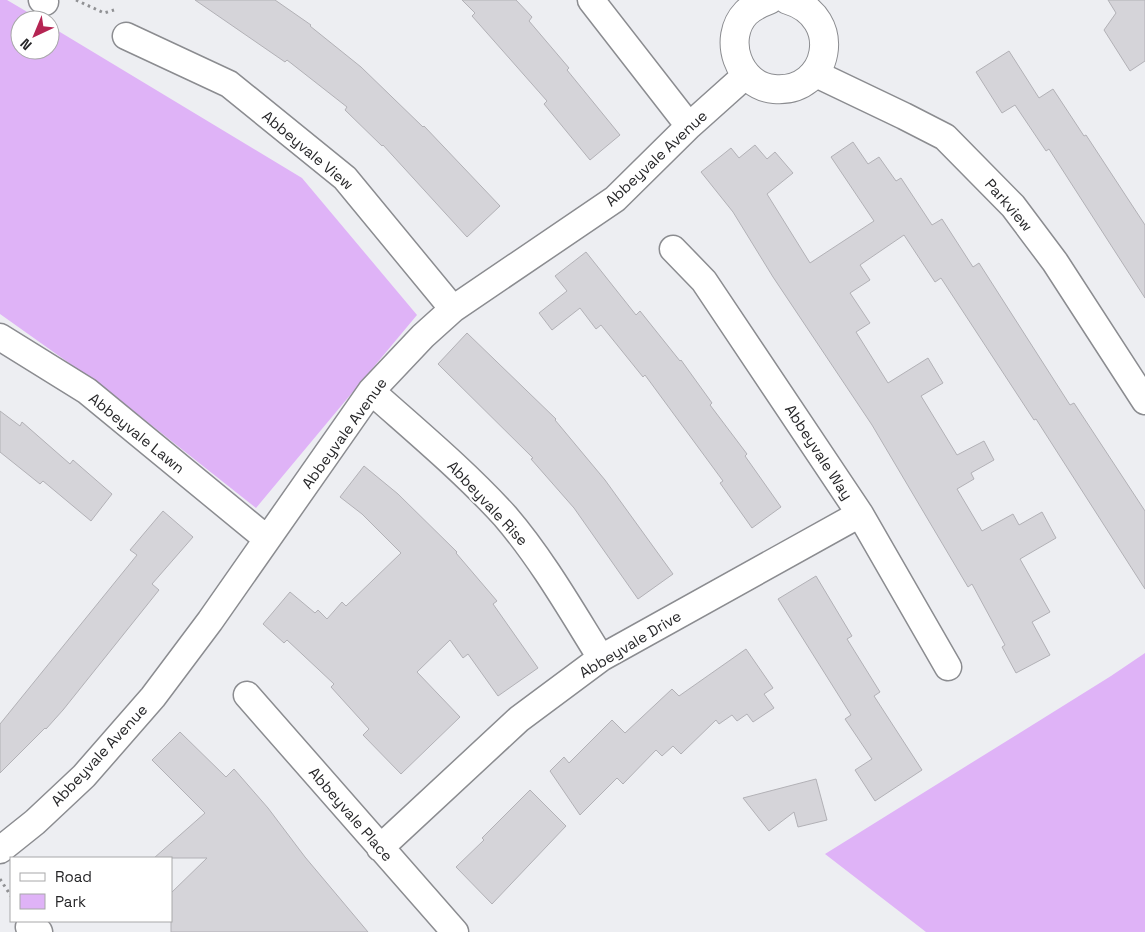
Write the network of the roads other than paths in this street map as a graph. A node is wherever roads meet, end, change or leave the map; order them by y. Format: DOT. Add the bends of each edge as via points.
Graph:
graph roads {
  1 [pos="591,0"];
  2 [pos="769,0"];
  3 [pos="807,4"];
  4 [pos="740,7"];
  5 [pos="126,36"];
  6 [pos="814,73"];
  7 [pos="746,75"];
  8 [pos="689,126"];
  9 [pos="673,249"];
  10 [pos="453,308"];
  11 [pos="0,337"];
  12 [pos="372,391"];
  13 [pos="1145,401"];
  14 [pos="860,514"];
  15 [pos="267,539"];
  16 [pos="601,658"];
  17 [pos="948,667"];
  18 [pos="247,695"];
  19 [pos="380,848"];
  20 [pos="0,850"];
  21 [pos="455,932"];
  1 -- 8 [label="street"];
  2 -- 4 [label="street"];
  3 -- 6 [label="street" via="823,35 821,61"];
  4 -- 7 [label="street" via="735,51"];
  5 -- 10 [label="street, Abbeyvale View" via="229,84 346,178"];
  6 -- 7 [label="street" via="802,83 773,89"];
  6 -- 13 [label="street, Parkview" via="945,137 1013,206 1055,262"];
  7 -- 8 [label="street, Abbeyvale Avenue"];
  8 -- 10 [label="street, Abbeyvale Avenue" via="615,198"];
  9 -- 14 [label="street, Abbeyvale Way" via="704,281"];
  10 -- 12 [label="street, Abbeyvale Avenue"];
  11 -- 15 [label="street, Abbeyvale Lawn" via="87,391"];
  12 -- 15 [label="street, Abbeyvale Avenue"];
  12 -- 16 [label="street, Abbeyvale Rise" via="464,474 505,516 534,554"];
  14 -- 16 [label="street, Abbeyvale Drive"];
  14 -- 17 [label="street, Abbeyvale Way"];
  15 -- 20 [label="street, Abbeyvale Avenue" via="210,621 116,741 84,776"];
  16 -- 19 [label="street, Abbeyvale Drive" via="519,719"];
  18 -- 19 [label="street, Abbeyvale Place"];
  19 -- 21 [label="street, Abbeyvale Place"];
}
